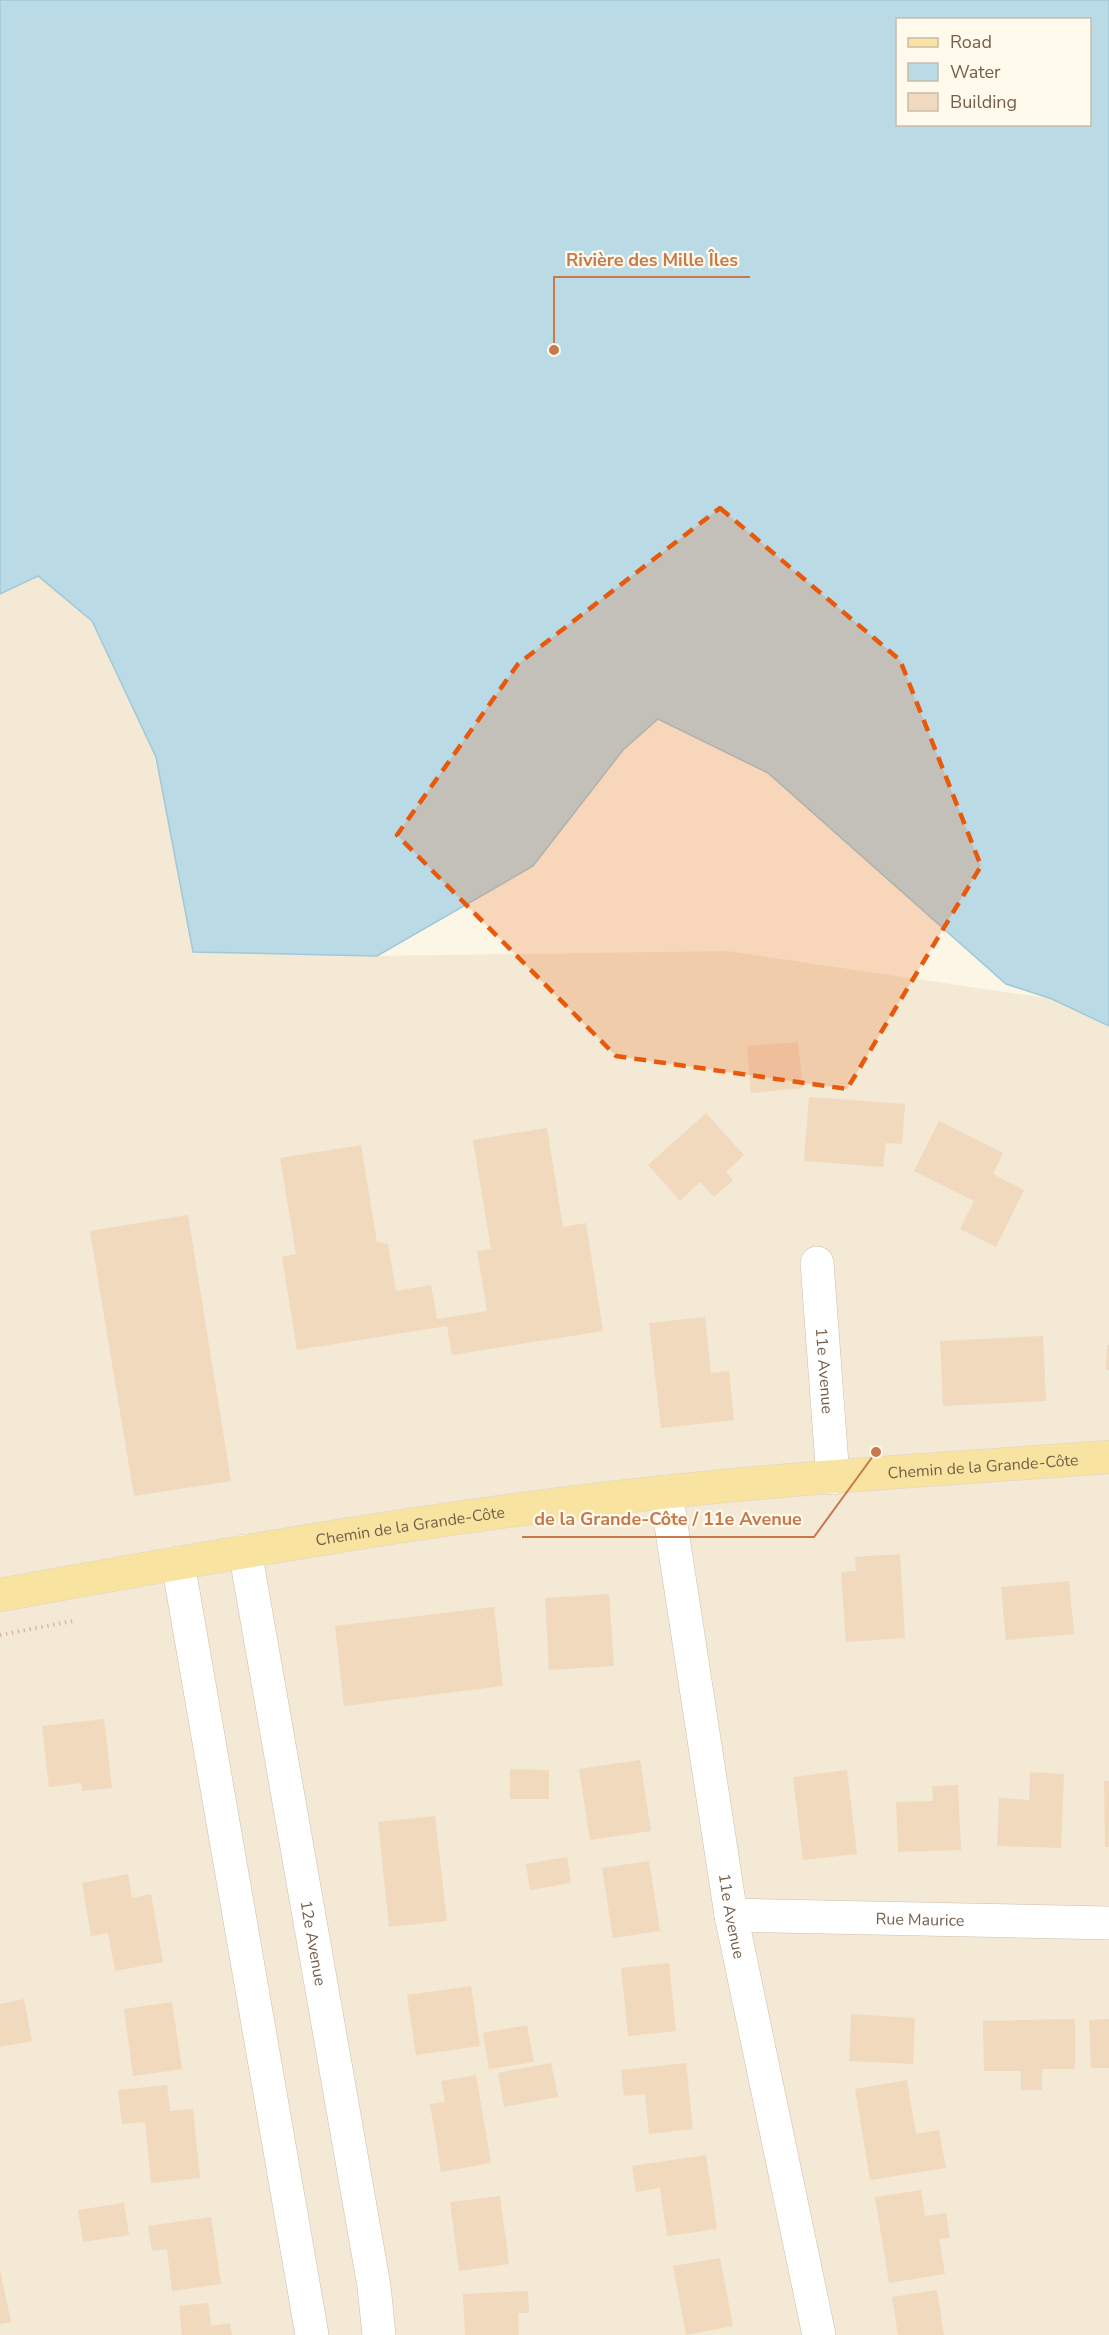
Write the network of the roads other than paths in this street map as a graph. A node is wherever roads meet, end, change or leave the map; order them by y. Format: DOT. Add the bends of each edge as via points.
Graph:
graph roads {
  1 [pos="817,1263"];
  2 [pos="1109,1457"];
  3 [pos="833,1478"];
  4 [pos="666,1492"];
  5 [pos="245,1551"];
  6 [pos="178,1563"];
  7 [pos="0,1595"];
  8 [pos="731,1915"];
  9 [pos="1109,1923"];
  10 [pos="312,2335"];
  11 [pos="379,2335"];
  12 [pos="819,2335"];
  1 -- 3 [label="street, 11e Avenue"];
  2 -- 3 [label="main road, Chemin de la Grande-Côte"];
  3 -- 4 [label="main road, Chemin de la Grande-Côte"];
  4 -- 5 [label="main road, Chemin de la Grande-Côte" via="456,1518"];
  4 -- 8 [label="street, 11e Avenue"];
  5 -- 6 [label="main road, Chemin de la Grande-Côte"];
  5 -- 11 [label="street, 12e Avenue" via="372,2275"];
  6 -- 7 [label="main road, Chemin de la Grande-Côte"];
  6 -- 10 [label="street"];
  8 -- 9 [label="street, Rue Maurice"];
  8 -- 12 [label="street, 11e Avenue"];
}
